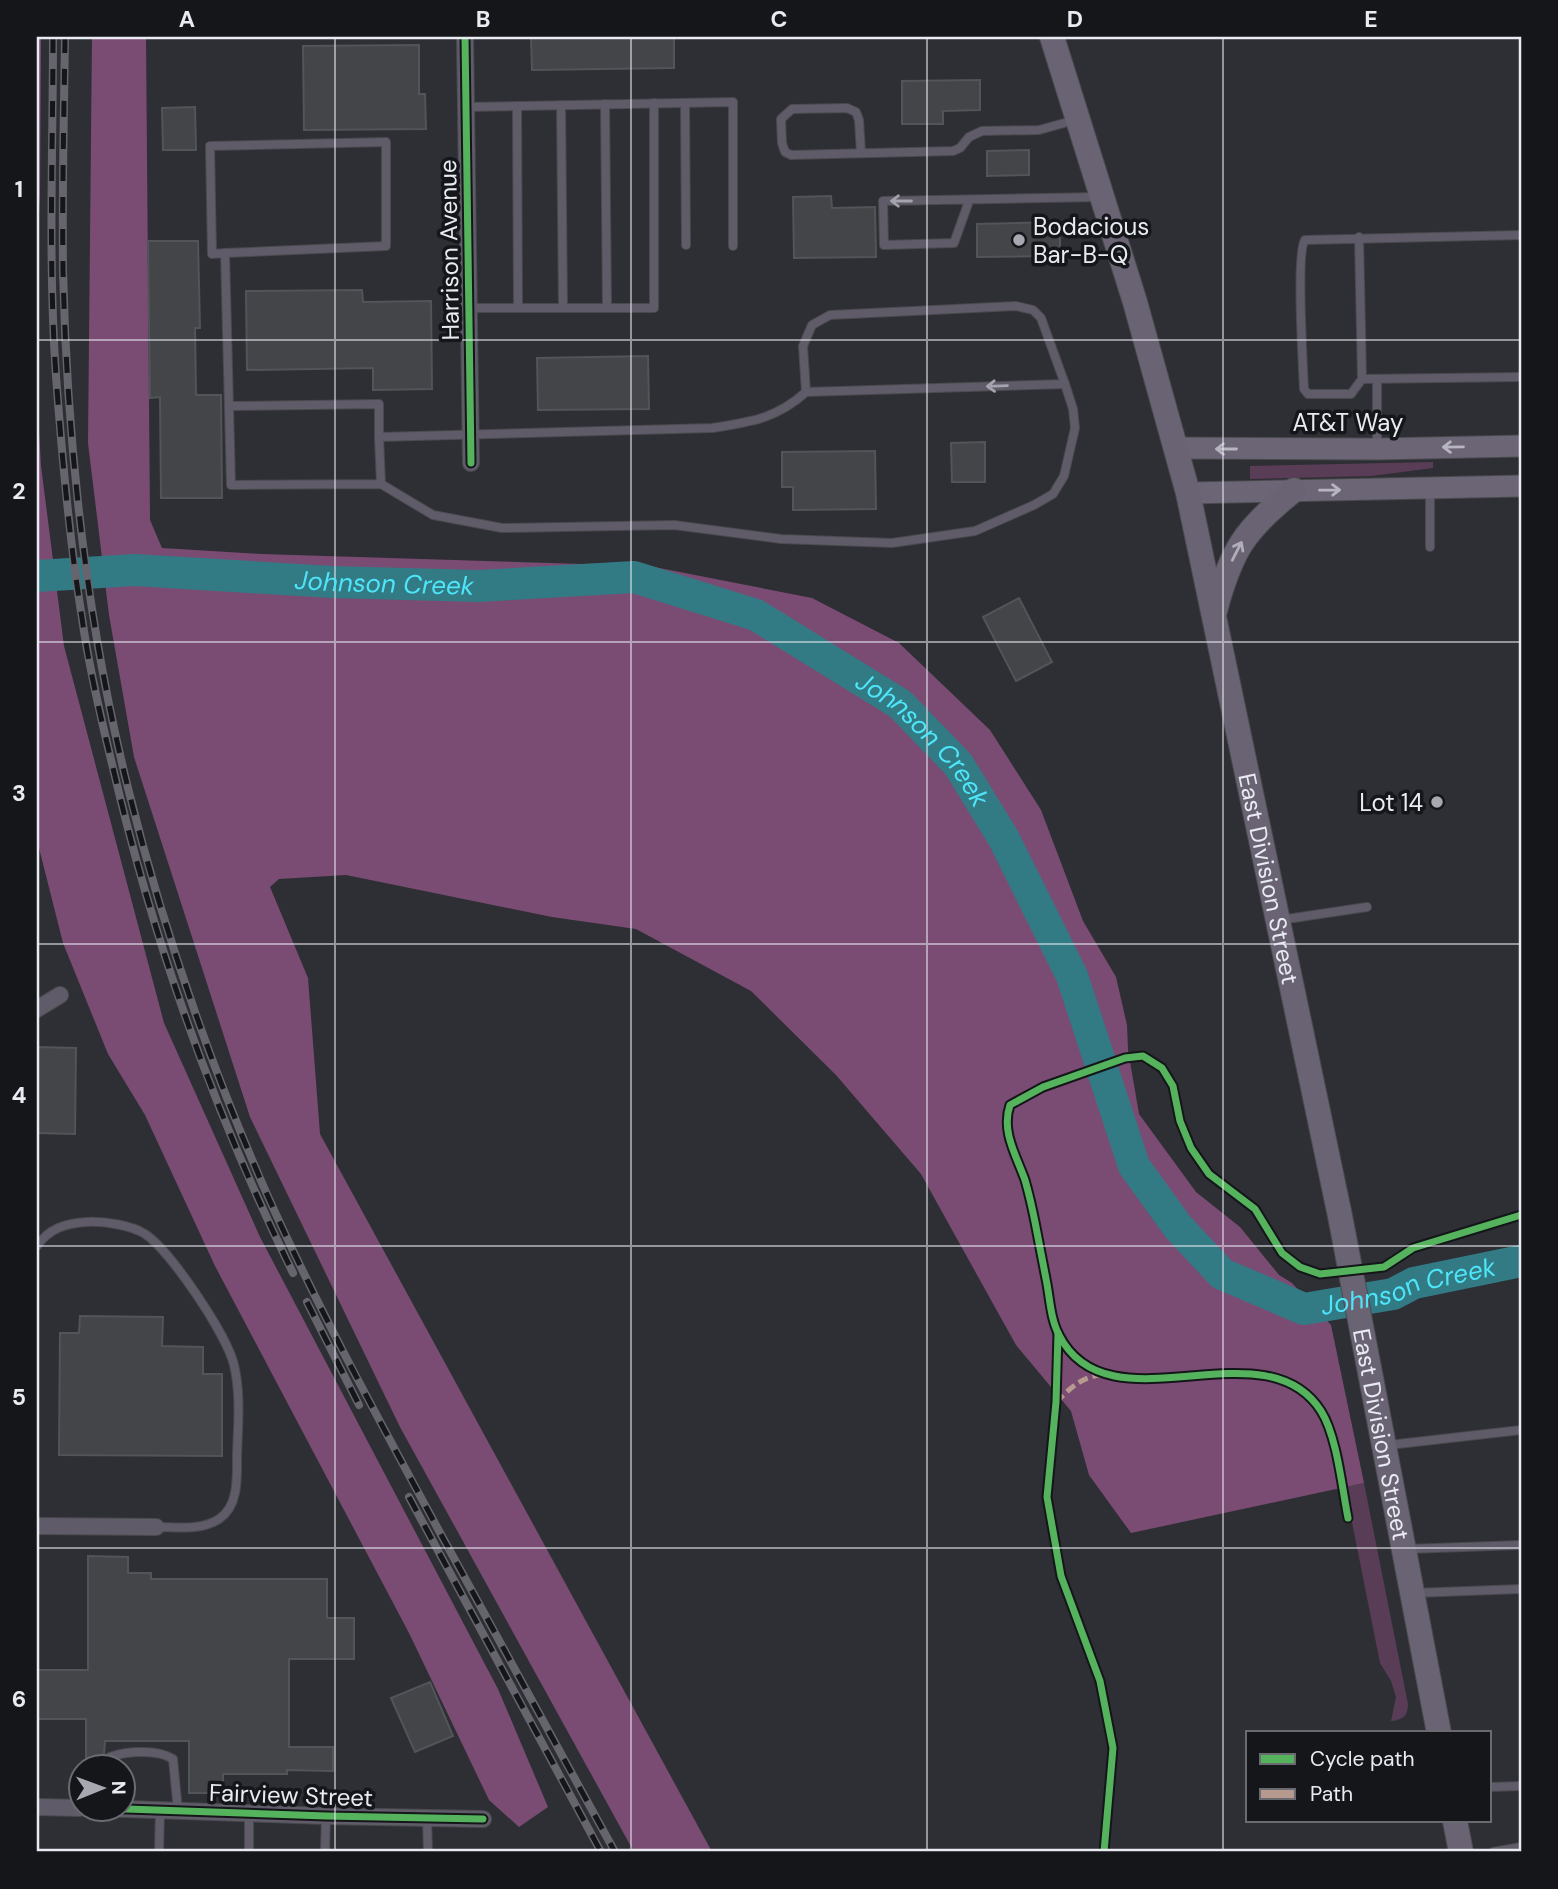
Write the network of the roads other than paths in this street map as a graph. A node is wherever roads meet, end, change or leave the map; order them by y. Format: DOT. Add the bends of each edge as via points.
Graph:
graph roads {
  1 [pos="465,37"];
  2 [pos="1052,37"];
  3 [pos="654,103"];
  4 [pos="685,103"];
  5 [pos="605,104"];
  6 [pos="561,105"];
  7 [pos="517,106"];
  8 [pos="466,107"];
  9 [pos="1078,120"];
  10 [pos="861,153"];
  11 [pos="1102,197"];
  12 [pos="970,201"];
  13 [pos="1521,235"];
  14 [pos="1359,237"];
  15 [pos="686,245"];
  16 [pos="733,246"];
  17 [pos="225,253"];
  18 [pos="469,307"];
  19 [pos="518,308"];
  20 [pos="563,308"];
  21 [pos="607,308"];
  22 [pos="1521,377"];
  23 [pos="1362,379"];
  24 [pos="1377,379"];
  25 [pos="1065,384"];
  26 [pos="806,392"];
  27 [pos="229,406"];
  28 [pos="470,435"];
  29 [pos="379,437"];
  30 [pos="1521,446"];
  31 [pos="1176,448"];
  32 [pos="1377,449"];
  33 [pos="471,463"];
  34 [pos="380,484"];
  35 [pos="1521,486"];
  36 [pos="1430,488"];
  37 [pos="1294,491"];
  38 [pos="1188,493"];
  39 [pos="1430,547"];
  40 [pos="1214,615"];
  41 [pos="1367,907"];
  42 [pos="1278,920"];
  43 [pos="60,995"];
  44 [pos="37,1009"];
  45 [pos="37,1246"];
  46 [pos="1521,1430"];
  47 [pos="1385,1446"];
  48 [pos="37,1525"];
  49 [pos="156,1527"];
  50 [pos="1521,1545"];
  51 [pos="1404,1549"];
  52 [pos="1521,1589"];
  53 [pos="1412,1593"];
  54 [pos="1439,1731"];
  55 [pos="136,1754"];
  56 [pos="1521,1786"];
  57 [pos="1492,1787"];
  58 [pos="37,1807"];
  59 [pos="66,1808"];
  60 [pos="136,1810"];
  61 [pos="160,1810"];
  62 [pos="178,1811"];
  63 [pos="249,1812"];
  64 [pos="326,1816"];
  65 [pos="427,1818"];
  66 [pos="483,1819"];
  67 [pos="1455,1822"];
  68 [pos="1521,1847"];
  69 [pos="159,1852"];
  70 [pos="249,1852"];
  71 [pos="326,1852"];
  72 [pos="428,1852"];
  73 [pos="1461,1852"];
  74 [pos="1493,1852"];
  1 -- 8 [label="street, Harrison Avenue"];
  2 -- 9 [label="main road, East Division Street"];
  3 -- 4 [label="lane"];
  3 -- 5 [label="lane"];
  3 -- 21 [label="lane" via="654,308"];
  4 -- 15 [label="lane"];
  4 -- 16 [label="lane" via="733,102"];
  5 -- 6 [label="lane"];
  5 -- 21 [label="lane"];
  6 -- 7 [label="lane"];
  6 -- 20 [label="lane"];
  7 -- 8 [label="lane"];
  7 -- 19 [label="lane"];
  8 -- 18 [label="street, Harrison Avenue"];
  9 -- 10 [label="lane" via="1039,130 982,131 953,151"];
  9 -- 11 [label="main road, East Division Street"];
  10 -- 10 [label="lane" via="791,155 782,143 781,119 792,109 847,108 856,112 859,120"];
  11 -- 12 [label="lane"];
  11 -- 31 [label="main road, East Division Street"];
  12 -- 12 [label="lane, one-way" via="883,201 884,245 954,243"];
  13 -- 14 [label="lane"];
  14 -- 23 [label="lane"];
  14 -- 23 [label="lane" via="1307,239 1301,246 1304,389 1308,394 1351,394"];
  17 -- 17 [label="lane" via="386,246 386,142 210,146 212,254"];
  17 -- 27 [label="lane"];
  18 -- 19 [label="lane"];
  18 -- 28 [label="street, Harrison Avenue"];
  19 -- 20 [label="lane"];
  20 -- 21 [label="lane"];
  22 -- 24 [label="lane"];
  23 -- 24 [label="lane"];
  24 -- 32 [label="lane"];
  25 -- 26 [label="lane, one-way"];
  25 -- 26 [label="lane" via="1041,318 1033,310 1016,306 830,315 812,325 803,346"];
  25 -- 34 [label="lane" via="1075,428 1064,476 1053,494 975,531 892,543 781,539 674,525 502,528 433,515"];
  26 -- 28 [label="lane" via="760,421 712,428"];
  27 -- 29 [label="lane" via="379,404"];
  27 -- 34 [label="lane" via="231,485"];
  28 -- 29 [label="lane"];
  28 -- 33 [label="street, Harrison Avenue"];
  29 -- 34 [label="lane"];
  30 -- 32 [label="main road, AT&T Way, one-way"];
  32 -- 31 [label="main road, AT&T Way, one-way"];
  31 -- 38 [label="main road, East Division Street"];
  35 -- 36 [label="main road"];
  37 -- 36 [label="main road, one-way"];
  36 -- 39 [label="lane"];
  37 -- 38 [label="main road"];
  40 -- 37 [label="main road, one-way" via="1222,584 1246,534"];
  38 -- 40 [label="main road, East Division Street"];
  40 -- 42 [label="main road, East Division Street"];
  41 -- 42 [label="lane"];
  42 -- 47 [label="main road, East Division Street"];
  43 -- 44 [label="street"];
  45 -- 49 [label="lane" via="57,1227 73,1223 92,1221 142,1232 159,1244 201,1303 234,1363 239,1395 233,1505 219,1519 202,1526"];
  46 -- 47 [label="lane"];
  47 -- 51 [label="main road, East Division Street"];
  48 -- 49 [label="street"];
  50 -- 51 [label="lane"];
  51 -- 53 [label="main road, East Division Street"];
  52 -- 53 [label="lane"];
  53 -- 54 [label="main road, East Division Street"];
  55 -- 62 [label="lane" via="166,1754 173,1759"];
  56 -- 57 [label="lane"];
  58 -- 59 [label="street"];
  60 -- 61 [label="street, Fairview Street"];
  61 -- 62 [label="street, Fairview Street"];
  61 -- 69 [label="lane"];
  62 -- 63 [label="street, Fairview Street"];
  63 -- 64 [label="street, Fairview Street"];
  63 -- 70 [label="lane"];
  64 -- 65 [label="street, Fairview Street"];
  64 -- 71 [label="lane"];
  65 -- 66 [label="street, Fairview Street"];
  65 -- 72 [label="lane"];
  67 -- 73 [label="main road"];
  68 -- 74 [label="lane"];
}
